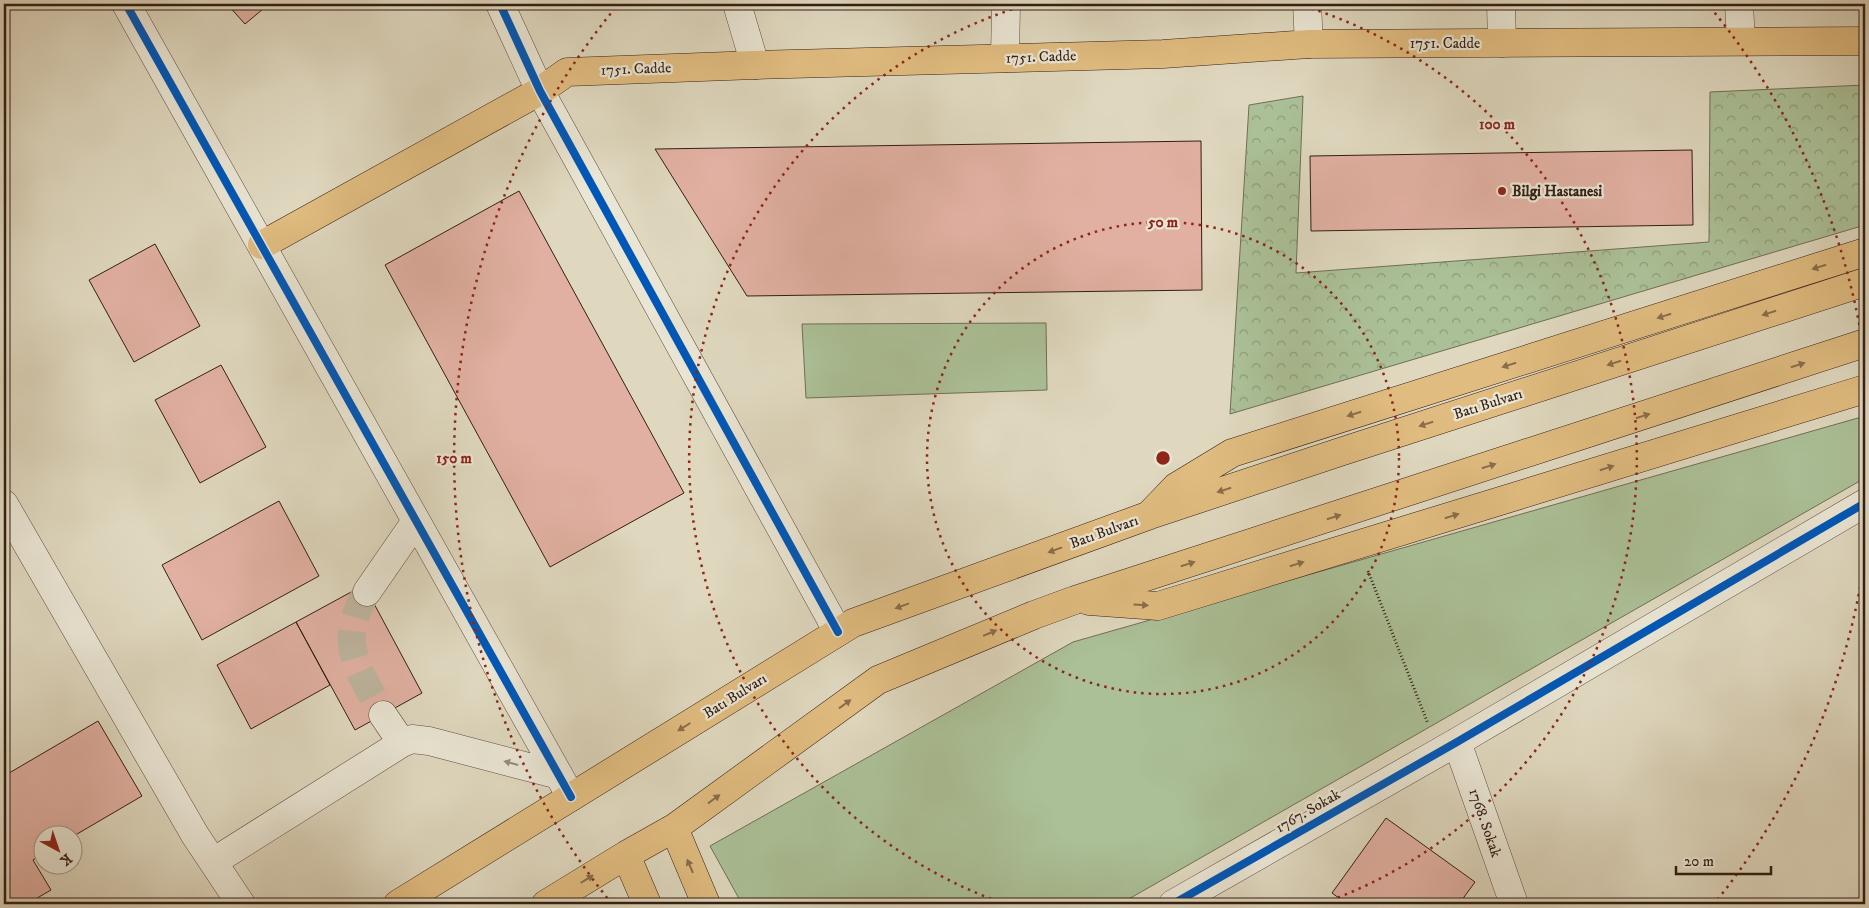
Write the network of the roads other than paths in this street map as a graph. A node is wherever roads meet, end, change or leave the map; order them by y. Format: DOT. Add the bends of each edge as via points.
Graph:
graph roads {
  1 [pos="126,4"];
  2 [pos="500,4"];
  3 [pos="737,4"];
  4 [pos="1006,4"];
  5 [pos="1307,4"];
  6 [pos="1501,4"];
  7 [pos="1740,4"];
  8 [pos="1865,40"];
  9 [pos="1741,41"];
  10 [pos="1502,43"];
  11 [pos="1309,44"];
  12 [pos="1005,58"];
  13 [pos="755,65"];
  14 [pos="540,91"];
  15 [pos="262,245"];
  16 [pos="1865,252"];
  17 [pos="1865,282"];
  18 [pos="1865,343"];
  19 [pos="1865,389"];
  20 [pos="1865,503"];
  21 [pos="4,504"];
  22 [pos="1150,515"];
  23 [pos="416,521"];
  24 [pos="367,592"];
  25 [pos="1075,600"];
  26 [pos="838,632"];
  27 [pos="383,715"];
  28 [pos="402,743"];
  29 [pos="1448,747"];
  30 [pos="565,786"];
  31 [pos="674,828"];
  32 [pos="626,855"];
  33 [pos="213,862"];
  34 [pos="241,904"];
  35 [pos="398,904"];
  36 [pos="546,904"];
  37 [pos="647,904"];
  38 [pos="706,904"];
  39 [pos="1173,904"];
  40 [pos="1514,904"];
  1 -- 15 [label="street"];
  2 -- 14 [label="street"];
  3 -- 13 [label="street"];
  4 -- 12 [label="street"];
  5 -- 11 [label="street"];
  6 -- 10 [label="street"];
  7 -- 9 [label="street"];
  8 -- 9 [label="main road, 1751. Cadde"];
  9 -- 10 [label="main road, 1751. Cadde"];
  10 -- 11 [label="main road, 1751. Cadde"];
  11 -- 12 [label="main road, 1751. Cadde" via="1162,54"];
  12 -- 13 [label="main road, 1751. Cadde"];
  13 -- 14 [label="main road, 1751. Cadde" via="567,72"];
  14 -- 15 [label="main road, 1751. Cadde"];
  14 -- 26 [label="street"];
  15 -- 23 [label="street"];
  16 -- 22 [label="main road, one-way" via="1232,453 1176,487"];
  17 -- 22 [label="main road, Batı Bulvarı, one-way"];
  25 -- 18 [label="main road, one-way"];
  25 -- 19 [label="main road, one-way" via="1158,606"];
  20 -- 29 [label="street, 1767. Sokak"];
  21 -- 33 [label="street"];
  22 -- 26 [label="main road, Batı Bulvarı, one-way" via="854,623"];
  23 -- 24 [label="street"];
  23 -- 30 [label="street"];
  31 -- 25 [label="main road, one-way" via="878,680"];
  26 -- 30 [label="main road, Batı Bulvarı, one-way"];
  27 -- 28 [label="street"];
  30 -- 28 [label="street, one-way" via="429,742 412,739"];
  28 -- 33 [label="street"];
  29 -- 39 [label="street, 1767. Sokak"];
  29 -- 40 [label="street, 1768. Sokak"];
  30 -- 35 [label="main road, Batı Bulvarı"];
  31 -- 32 [label="main road"];
  38 -- 31 [label="main road, one-way"];
  36 -- 32 [label="main road, one-way"];
  32 -- 37 [label="main road"];
  33 -- 34 [label="street"];
}
